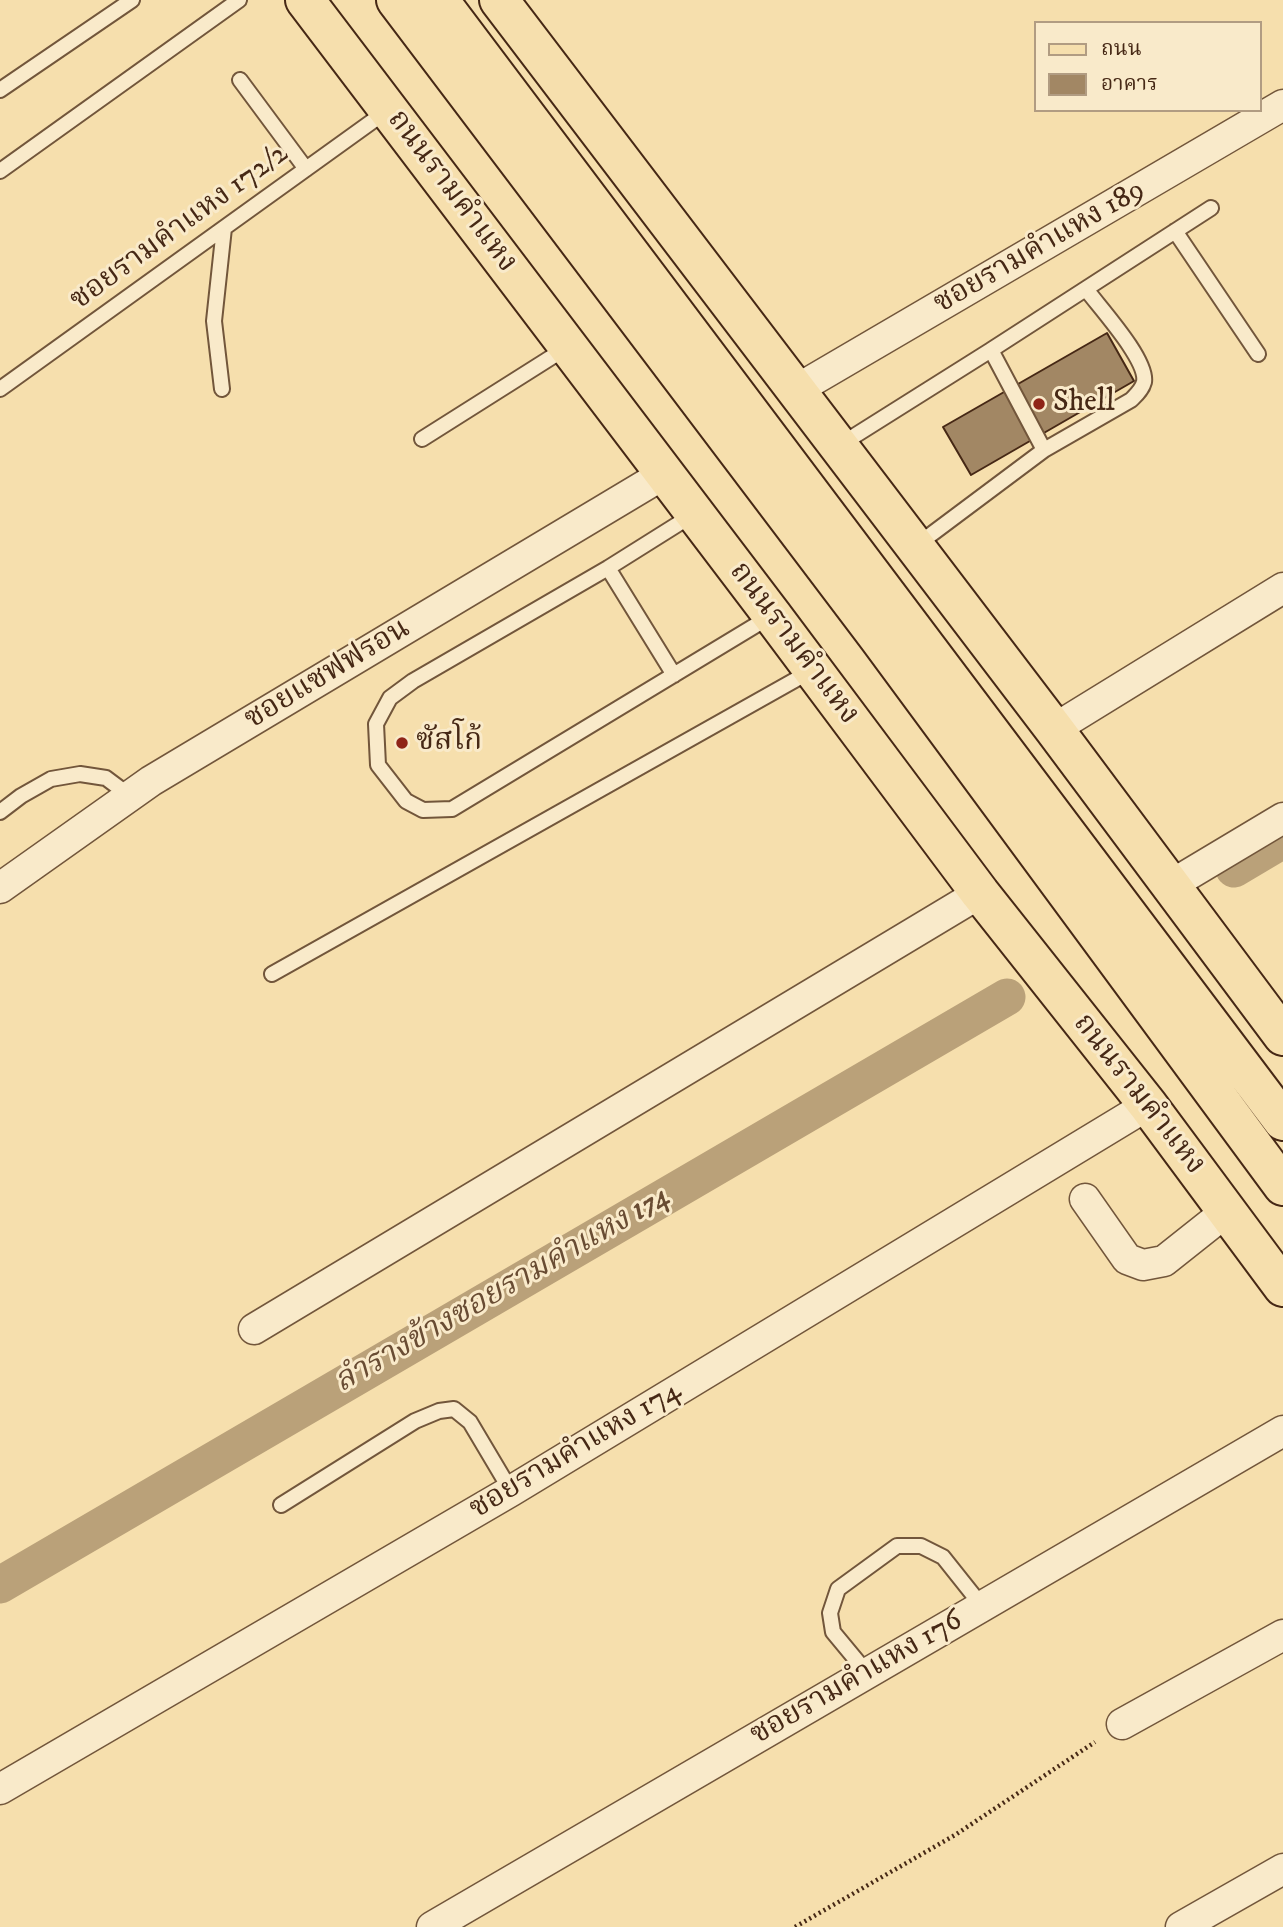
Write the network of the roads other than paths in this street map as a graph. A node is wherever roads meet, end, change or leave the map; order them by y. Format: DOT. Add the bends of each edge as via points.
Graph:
graph roads {
  1 [pos="132,0"];
  2 [pos="239,0"];
  3 [pos="305,0"];
  4 [pos="396,0"];
  5 [pos="439,0"];
  6 [pos="499,0"];
  7 [pos="240,80"];
  8 [pos="0,90"];
  9 [pos="1283,105"];
  10 [pos="390,109"];
  11 [pos="306,169"];
  12 [pos="0,171"];
  13 [pos="1211,208"];
  14 [pos="224,228"];
  15 [pos="1175,231"];
  16 [pos="1086,289"];
  17 [pos="567,347"];
  18 [pos="991,351"];
  19 [pos="1258,354"];
  20 [pos="0,388"];
  21 [pos="222,389"];
  22 [pos="796,390"];
  23 [pos="422,439"];
  24 [pos="839,446"];
  25 [pos="1044,450"];
  26 [pos="664,474"];
  27 [pos="694,513"];
  28 [pos="915,546"];
  29 [pos="608,568"];
  30 [pos="1283,588"];
  31 [pos="772,615"];
  32 [pos="891,626"];
  33 [pos="813,670"];
  34 [pos="674,675"];
  35 [pos="1054,729"];
  36 [pos="130,796"];
  37 [pos="0,811"];
  38 [pos="1283,818"];
  39 [pos="1171,885"];
  40 [pos="0,888"];
  41 [pos="980,893"];
  42 [pos="272,974"];
  43 [pos="1283,1036"];
  44 [pos="1148,1105"];
  45 [pos="1283,1121"];
  46 [pos="1283,1186"];
  47 [pos="1085,1199"];
  48 [pos="1227,1211"];
  49 [pos="1283,1287"];
  50 [pos="254,1329"];
  51 [pos="1283,1431"];
  52 [pos="511,1491"];
  53 [pos="281,1505"];
  54 [pos="982,1606"];
  55 [pos="1283,1636"];
  56 [pos="867,1673"];
  57 [pos="1122,1724"];
  58 [pos="0,1789"];
  59 [pos="1283,1869"];
  60 [pos="432,1927"];
  61 [pos="1181,1927"];
  1 -- 8 [label="lane"];
  2 -- 12 [label="lane"];
  3 -- 10 [label="main road, ถนนรามคำแหง"];
  4 -- 32 [label="main road, ถนนรามคำแหง"];
  5 -- 32 [label="main road, ถนนรามคำแหง"];
  6 -- 22 [label="main road"];
  7 -- 11 [label="lane"];
  9 -- 22 [label="street, ซอยรามคำแหง 189"];
  10 -- 11 [label="lane, ซอยรามคำแหง 172/2"];
  10 -- 17 [label="main road, ถนนรามคำแหง"];
  11 -- 14 [label="lane, ซอยรามคำแหง 172/2"];
  13 -- 15 [label="lane"];
  14 -- 20 [label="lane, ซอยรามคำแหง 172/2"];
  14 -- 21 [label="lane" via="214,321"];
  15 -- 16 [label="lane"];
  15 -- 19 [label="lane"];
  16 -- 18 [label="lane"];
  16 -- 25 [label="lane" via="1140,360 1144,382 1131,400"];
  17 -- 23 [label="lane"];
  17 -- 26 [label="main road, ถนนรามคำแหง"];
  18 -- 24 [label="lane"];
  18 -- 25 [label="lane"];
  22 -- 24 [label="main road"];
  24 -- 28 [label="main road"];
  25 -- 28 [label="lane"];
  26 -- 27 [label="main road, ถนนรามคำแหง"];
  26 -- 36 [label="street, ซอยแซฟฟรอน"];
  27 -- 29 [label="lane"];
  27 -- 31 [label="main road, ถนนรามคำแหง"];
  28 -- 35 [label="main road"];
  29 -- 34 [label="lane"];
  29 -- 34 [label="lane" via="390,698 376,724 379,765 406,801 423,810 452,809"];
  30 -- 35 [label="street"];
  31 -- 33 [label="main road, ถนนรามคำแหง"];
  31 -- 34 [label="lane"];
  32 -- 45 [label="main road, ถนนรามคำแหง"];
  32 -- 46 [label="main road, ถนนรามคำแหง"];
  33 -- 41 [label="main road, ถนนรามคำแหง"];
  33 -- 42 [label="lane"];
  35 -- 39 [label="main road"];
  36 -- 37 [label="lane" via="106,778 80,774 51,779"];
  36 -- 40 [label="street, ซอยแซฟฟรอน"];
  38 -- 39 [label="street"];
  39 -- 43 [label="main road"];
  41 -- 44 [label="main road, ถนนรามคำแหง"];
  41 -- 50 [label="street"];
  44 -- 48 [label="main road, ถนนรามคำแหง"];
  44 -- 52 [label="street, ซอยรามคำแหง 174"];
  47 -- 48 [label="street" via="1127,1259 1143,1265 1164,1261"];
  48 -- 49 [label="main road, ถนนรามคำแหง"];
  51 -- 54 [label="street, ซอยรามคำแหง 176"];
  52 -- 53 [label="lane" via="470,1422 454,1409 415,1421"];
  52 -- 58 [label="street, ซอยรามคำแหง 174"];
  54 -- 56 [label="street, ซอยรามคำแหง 176"];
  54 -- 56 [label="lane" via="943,1558 921,1546 897,1546 838,1589 830,1613 833,1632"];
  55 -- 57 [label="street"];
  56 -- 60 [label="street, ซอยรามคำแหง 176"];
  59 -- 61 [label="street"];
}
